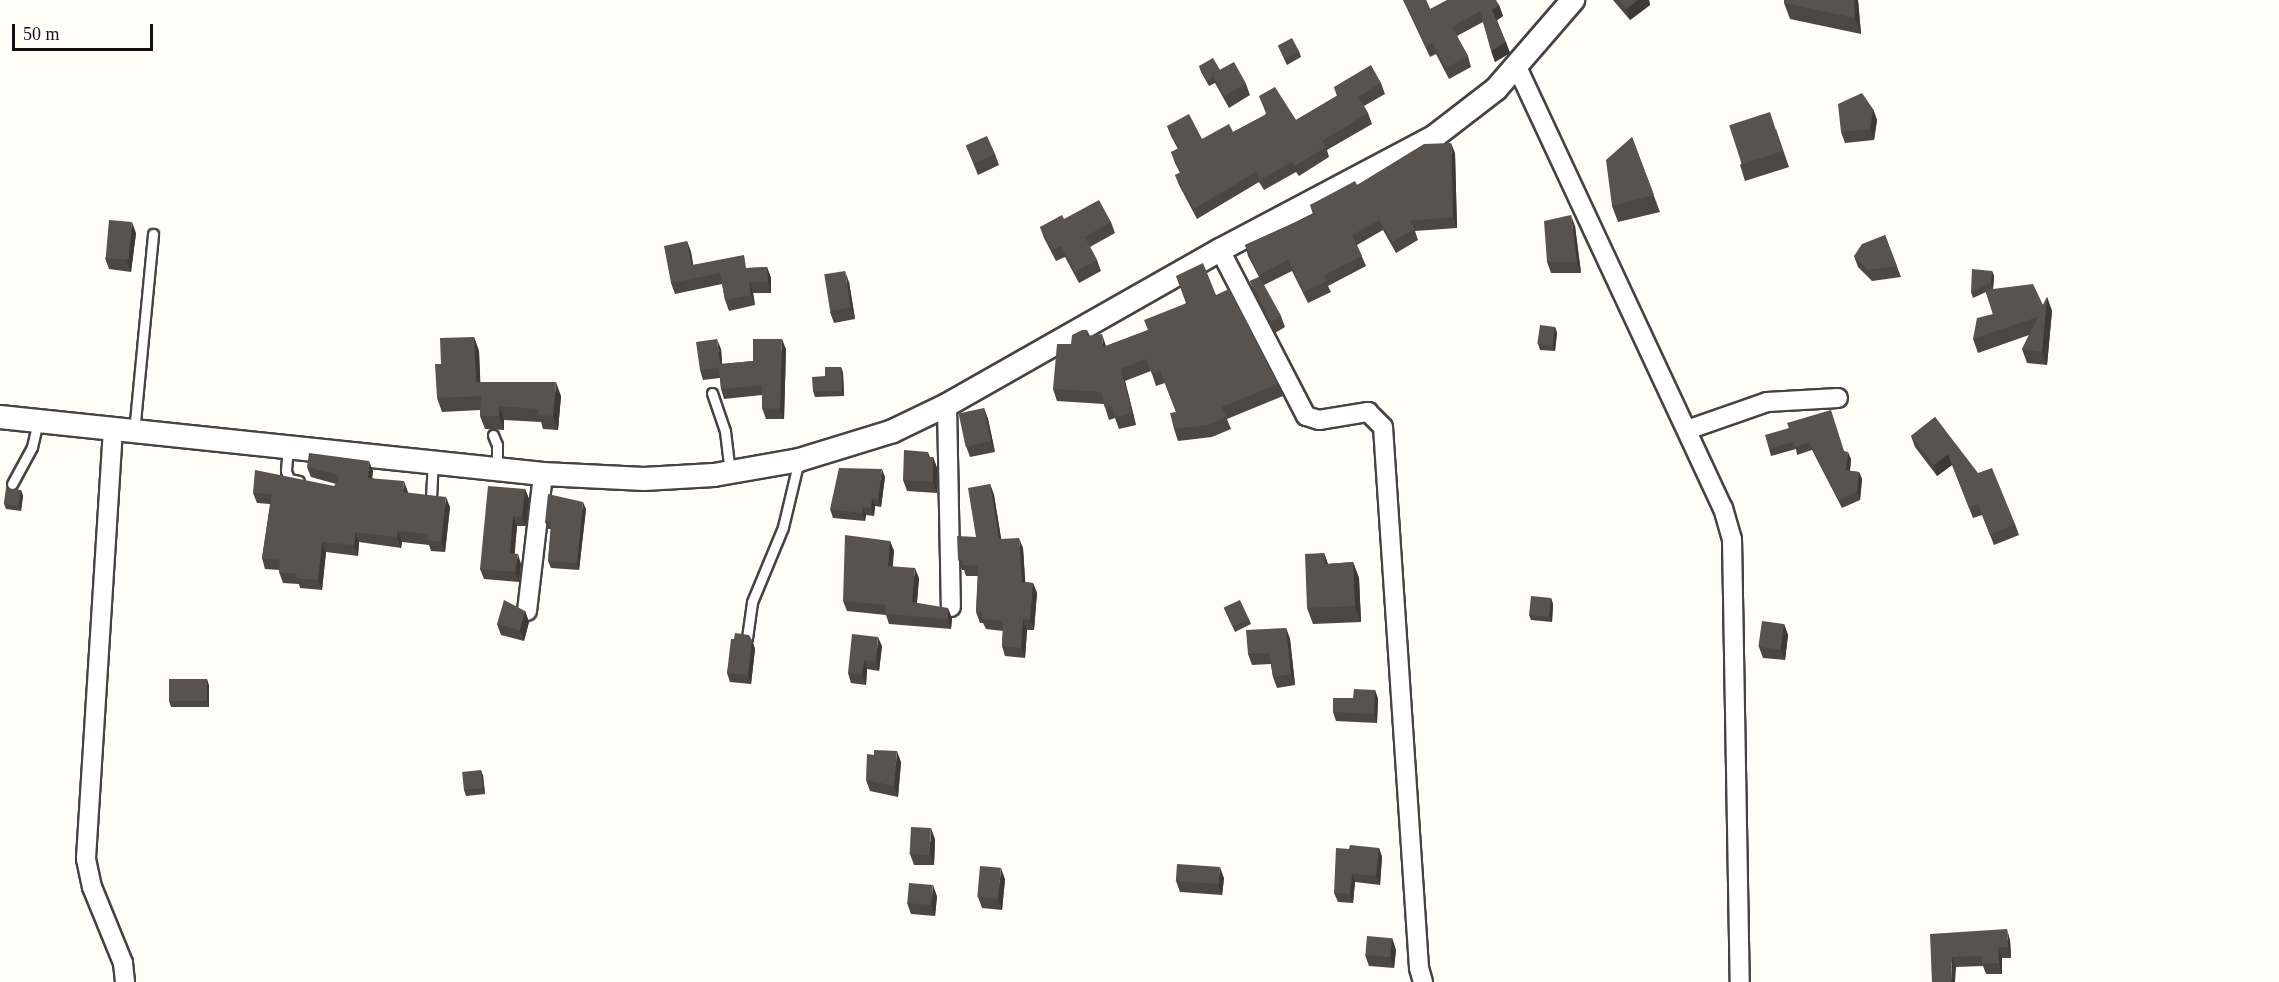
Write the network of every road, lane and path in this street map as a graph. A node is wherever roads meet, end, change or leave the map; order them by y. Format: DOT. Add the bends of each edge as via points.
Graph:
graph roads {
  1 [pos="1573,0"];
  2 [pos="1517,67"];
  3 [pos="153,234"];
  4 [pos="1220,250"];
  5 [pos="712,393"];
  6 [pos="1838,398"];
  7 [pos="947,405"];
  8 [pos="0,417"];
  9 [pos="38,421"];
  10 [pos="1687,430"];
  11 [pos="124,431"];
  12 [pos="493,435"];
  13 [pos="288,447"];
  14 [pos="799,460"];
  15 [pos="433,462"];
  16 [pos="497,469"];
  17 [pos="730,473"];
  18 [pos="543,474"];
  19 [pos="308,483"];
  20 [pos="12,484"];
  21 [pos="431,498"];
  22 [pos="951,607"];
  23 [pos="527,611"];
  24 [pos="747,638"];
  25 [pos="125,982"];
  26 [pos="1423,982"];
  27 [pos="1740,982"];
  1 -- 2 [label="street"];
  2 -- 4 [label="street" via="1478,105 1435,136"];
  2 -- 10 [label="street"];
  3 -- 11 [label="lane"];
  4 -- 7 [label="street"];
  4 -- 26 [label="street" via="1306,416 1319,420 1368,412 1383,427"];
  5 -- 17 [label="lane" via="725,431"];
  6 -- 10 [label="street" via="1767,402"];
  7 -- 14 [label="street" via="892,431"];
  7 -- 22 [label="street"];
  8 -- 9 [label="street"];
  9 -- 11 [label="street"];
  9 -- 20 [label="lane" via="28,456"];
  10 -- 27 [label="street" via="1723,508 1734,556"];
  11 -- 13 [label="street"];
  11 -- 25 [label="street" via="86,859 92,887 123,963"];
  12 -- 16 [label="lane"];
  13 -- 15 [label="street"];
  13 -- 19 [label="lane" via="289,478"];
  14 -- 17 [label="street"];
  14 -- 24 [label="lane" via="783,527 752,602"];
  15 -- 16 [label="street"];
  15 -- 21 [label="lane"];
  16 -- 18 [label="street"];
  17 -- 18 [label="street" via="644,479"];
  18 -- 23 [label="street"];
}
